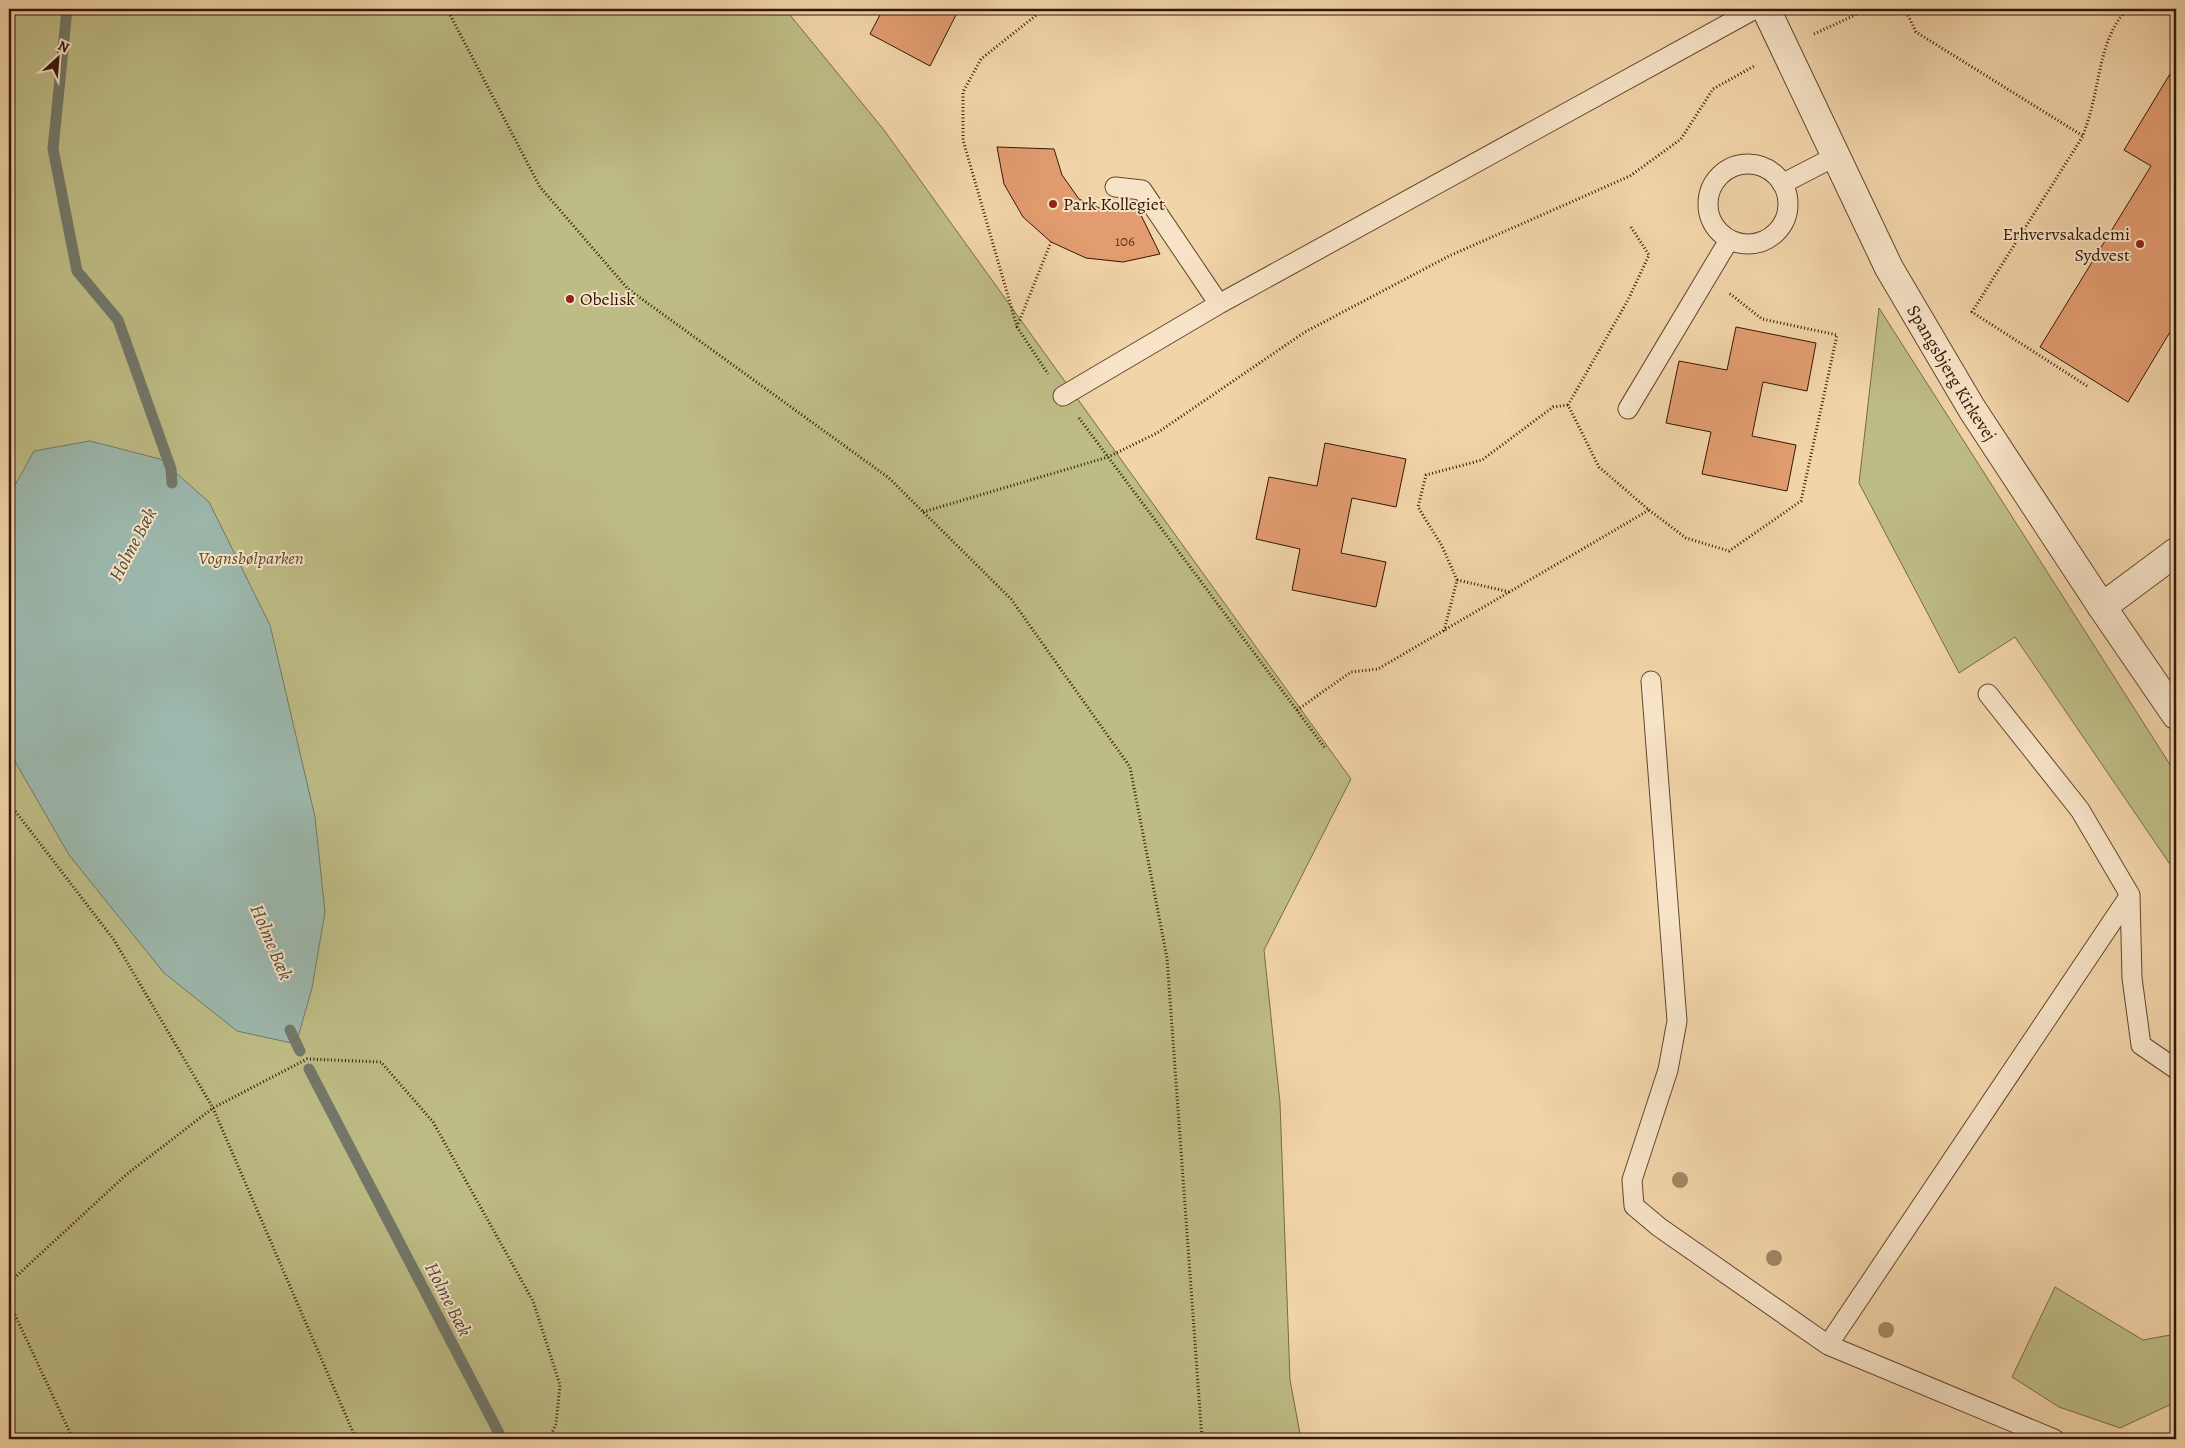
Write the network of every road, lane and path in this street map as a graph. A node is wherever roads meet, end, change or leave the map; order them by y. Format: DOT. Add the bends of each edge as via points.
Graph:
graph roads {
  1 [pos="447,9"];
  2 [pos="1044,9"];
  3 [pos="1755,9"];
  4 [pos="1766,9"];
  5 [pos="1868,9"];
  6 [pos="1905,9"];
  7 [pos="2127,9"];
  8 [pos="1785,48"];
  9 [pos="2083,136"];
  10 [pos="1836,156"];
  11 [pos="1782,184"];
  12 [pos="1115,187"];
  13 [pos="1631,227"];
  14 [pos="1729,240"];
  15 [pos="1051,242"];
  16 [pos="1708,276"];
  17 [pos="1219,304"];
  18 [pos="1017,327"];
  19 [pos="2087,386"];
  20 [pos="1063,396"];
  21 [pos="1568,406"];
  22 [pos="1628,409"];
  23 [pos="1108,457"];
  24 [pos="1649,510"];
  25 [pos="923,512"];
  26 [pos="2176,552"];
  27 [pos="1457,580"];
  28 [pos="1510,592"];
  29 [pos="2102,606"];
  30 [pos="1444,631"];
  31 [pos="1651,681"];
  32 [pos="1988,694"];
  33 [pos="1297,710"];
  34 [pos="2176,715"];
  35 [pos="1325,748"];
  36 [pos="9,803"];
  37 [pos="2130,895"];
  38 [pos="2176,1069"];
  39 [pos="213,1108"];
  40 [pos="9,1283"];
  41 [pos="9,1302"];
  42 [pos="1828,1345"];
  43 [pos="73,1439"];
  44 [pos="356,1439"];
  45 [pos="550,1439"];
  46 [pos="1202,1439"];
  47 [pos="2054,1439"];
  1 -- 25 [label="path" via="540,187 628,289 889,478"];
  2 -- 18 [label="path" via="980,59 963,92 963,140"];
  3 -- 17 [label="lane"];
  4 -- 8 [label="street, Spangsbjerg Kirkevej"];
  5 -- 8 [label="path"];
  6 -- 9 [label="path" via="1916,32"];
  7 -- 9 [label="path" via="2105,45"];
  8 -- 10 [label="street, Spangsbjerg Kirkevej"];
  8 -- 23 [label="path" via="1713,89 1681,139 1630,176 1449,256 1305,332 1157,433"];
  9 -- 19 [label="path" via="1972,312"];
  10 -- 11 [label="lane"];
  10 -- 29 [label="street, Spangsbjerg Kirkevej" via="1889,268 1958,384"];
  11 -- 14 [label="lane" via="1786,190 1788,210 1782,228 1767,240 1748,245"];
  11 -- 14 [label="lane" via="1775,174 1758,165 1738,165 1721,173 1710,189 1707,209 1714,227"];
  12 -- 17 [label="lane" via="1142,190"];
  13 -- 21 [label="path" via="1649,255 1628,300"];
  14 -- 16 [label="lane"];
  15 -- 18 [label="path"];
  16 -- 22 [label="lane"];
  16 -- 24 [label="path" via="1762,319 1837,336 1801,500 1729,551 1686,538"];
  17 -- 20 [label="lane"];
  18 -- 20 [label="path"];
  20 -- 23 [label="path"];
  21 -- 24 [label="path" via="1599,467"];
  21 -- 27 [label="path" via="1552,407 1482,460 1426,475 1418,507 1442,546"];
  23 -- 25 [label="path"];
  23 -- 33 [label="path"];
  24 -- 28 [label="path"];
  25 -- 46 [label="path" via="1011,599 1130,767 1167,958"];
  26 -- 29 [label="street"];
  27 -- 28 [label="path"];
  27 -- 30 [label="path"];
  28 -- 30 [label="path"];
  29 -- 34 [label="street, Spangsbjerg Kirkevej"];
  30 -- 33 [label="path" via="1378,669 1351,672"];
  31 -- 42 [label="lane" via="1677,1021 1668,1070 1632,1180 1634,1206 1659,1227"];
  32 -- 37 [label="lane" via="2080,810"];
  33 -- 35 [label="path"];
  36 -- 39 [label="path" via="114,940"];
  37 -- 38 [label="lane" via="2132,978 2141,1044"];
  37 -- 42 [label="lane"];
  39 -- 40 [label="path" via="127,1174"];
  39 -- 44 [label="path"];
  39 -- 45 [label="path" via="307,1059 381,1062 433,1122 533,1300 560,1385 556,1424"];
  41 -- 43 [label="path"];
  42 -- 47 [label="lane"];
}
